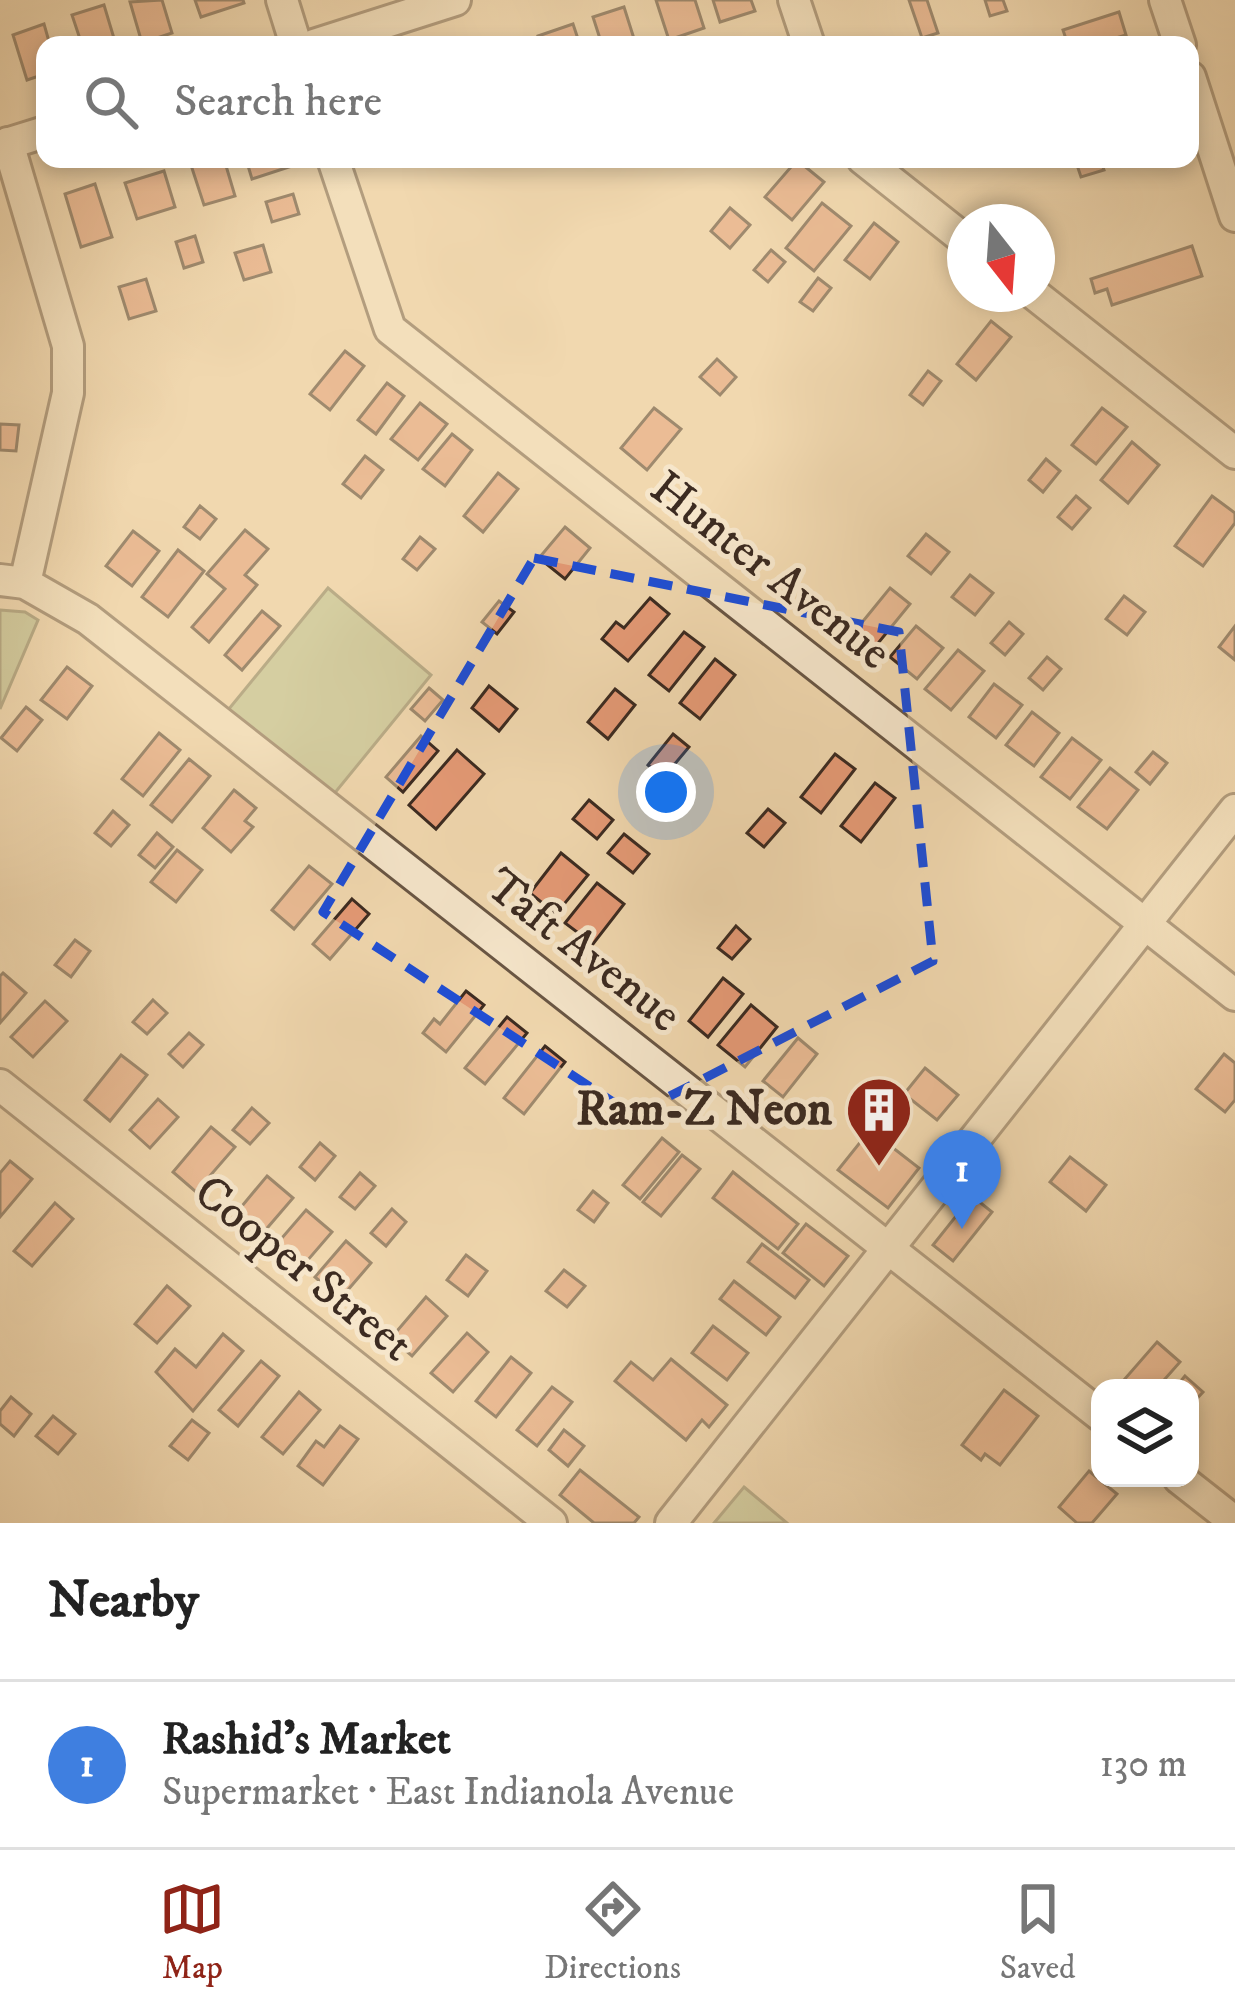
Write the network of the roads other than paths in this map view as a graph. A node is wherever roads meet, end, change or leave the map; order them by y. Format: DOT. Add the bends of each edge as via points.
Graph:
graph roads {
  1 [pos="282,0"];
  2 [pos="455,0"];
  3 [pos="794,0"];
  4 [pos="1165,0"];
  5 [pos="293,36"];
  6 [pos="342,36"];
  7 [pos="806,36"];
  8 [pos="1177,36"];
  9 [pos="1199,105"];
  10 [pos="36,134"];
  11 [pos="4,145"];
  12 [pos="336,168"];
  13 [pos="874,168"];
  14 [pos="1235,217"];
  15 [pos="947,225"];
  16 [pos="1055,311"];
  17 [pos="1235,453"];
  18 [pos="13,581"];
  19 [pos="1235,810"];
  20 [pos="1145,924"];
  21 [pos="1235,995"];
  22 [pos="0,1085"];
  23 [pos="888,1248"];
  24 [pos="1091,1408"];
  25 [pos="1190,1487"];
  26 [pos="1235,1522"];
  27 [pos="551,1523"];
  28 [pos="671,1523"];
  1 -- 5 [label="street"];
  2 -- 6 [label="street"];
  3 -- 7 [label="street"];
  4 -- 8 [label="street"];
  9 -- 14 [label="street"];
  10 -- 11 [label="street"];
  11 -- 18 [label="street" via="68,346 68,393"];
  12 -- 20 [label="street, Hunter Avenue" via="390,329"];
  13 -- 15 [label="street"];
  16 -- 17 [label="street"];
  18 -- 23 [label="street, Taft Avenue" via="88,619"];
  19 -- 20 [label="street"];
  20 -- 21 [label="street, Hunter Avenue"];
  20 -- 23 [label="street"];
  22 -- 27 [label="street, Cooper Street"];
  23 -- 24 [label="street, Taft Avenue"];
  23 -- 28 [label="street"];
  25 -- 26 [label="street"];
}
